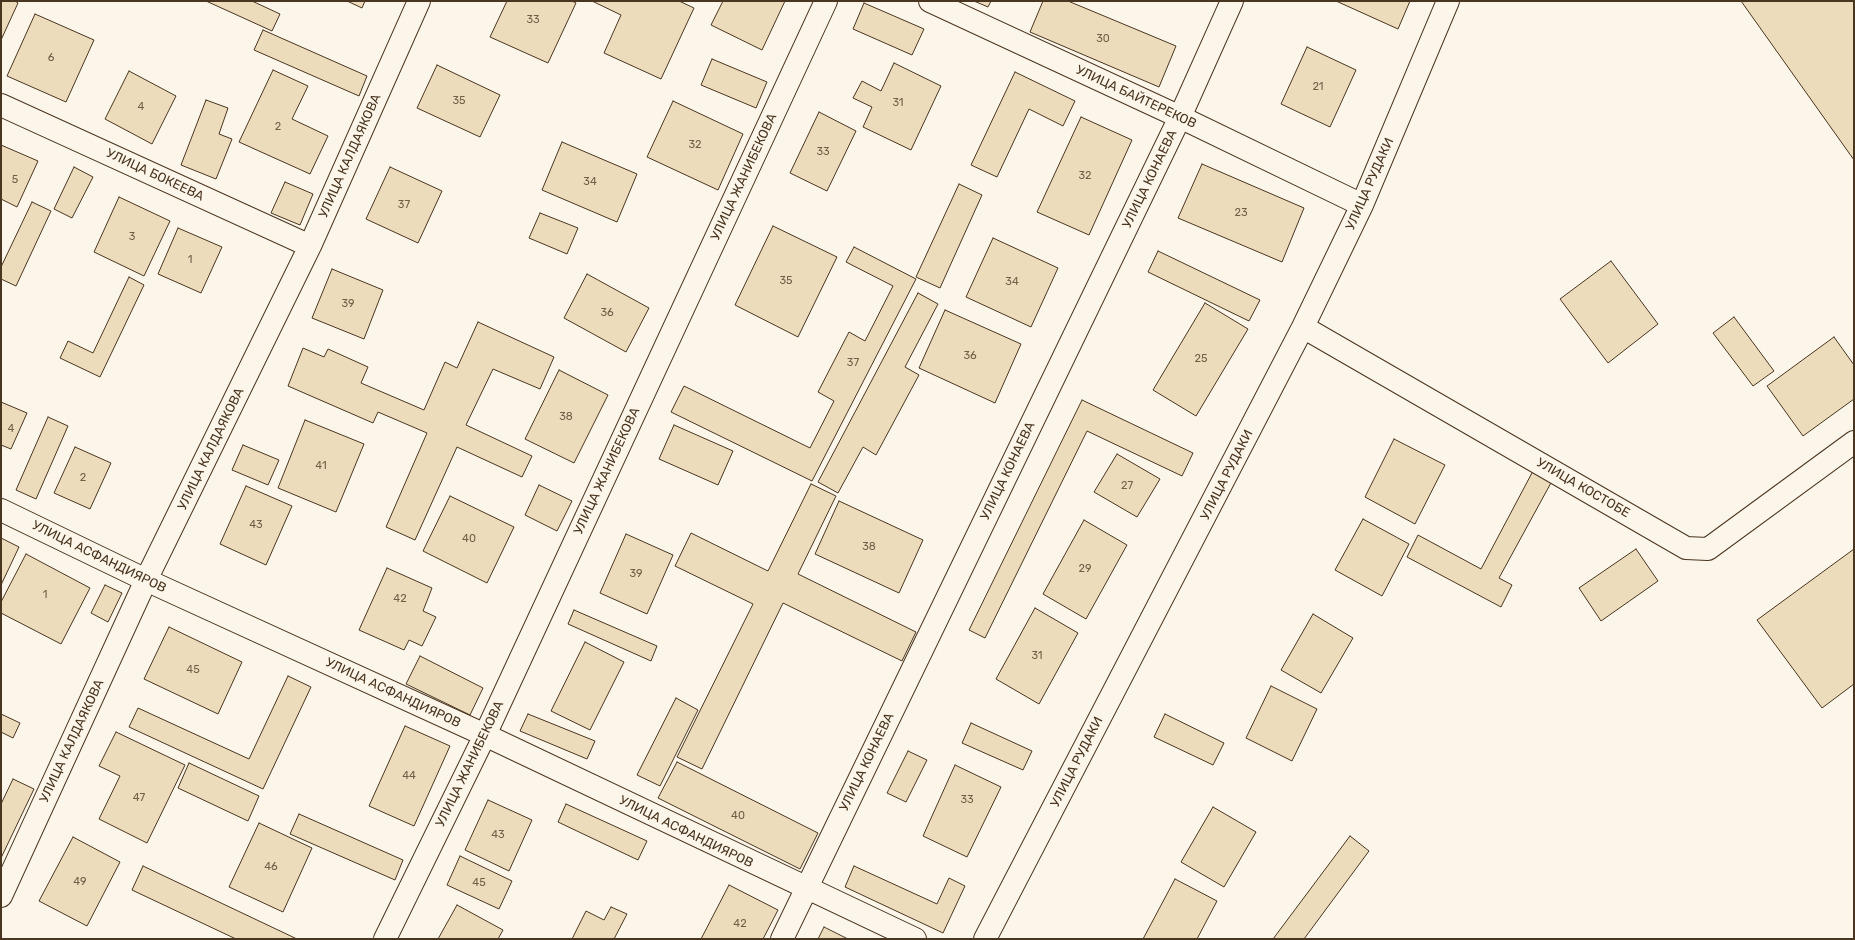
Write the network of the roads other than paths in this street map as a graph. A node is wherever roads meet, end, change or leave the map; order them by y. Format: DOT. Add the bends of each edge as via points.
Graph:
graph roads {
  1 [pos="419,1"];
  2 [pos="826,1"];
  3 [pos="930,1"];
  4 [pos="1232,1"];
  5 [pos="1448,1"];
  6 [pos="1,105"];
  7 [pos="1180,117"];
  8 [pos="1362,205"];
  9 [pos="310,246"];
  10 [pos="1303,327"];
  11 [pos="1854,442"];
  12 [pos="1,510"];
  13 [pos="146,580"];
  14 [pos="484,735"];
  15 [pos="806,889"];
  16 [pos="1,896"];
  17 [pos="385,939"];
  18 [pos="782,939"];
  19 [pos="915,939"];
  20 [pos="986,939"];
  1 -- 9 [label="street, УЛИЦА КАЛДАЯКОВА"];
  2 -- 14 [label="street, УЛИЦА ЖАНИБЕКОВА"];
  3 -- 7 [label="street, УЛИЦА БАЙТЕРЕКОВ"];
  4 -- 7 [label="street, УЛИЦА КОНАЕВА"];
  5 -- 8 [label="street, УЛИЦА РУДАКИ"];
  6 -- 9 [label="street, УЛИЦА БОКЕЕВА"];
  7 -- 8 [label="street, УЛИЦА БАЙТЕРЕКОВ"];
  7 -- 15 [label="street, УЛИЦА КОНАЕВА"];
  8 -- 10 [label="street, УЛИЦА РУДАКИ"];
  9 -- 13 [label="street, УЛИЦА КАЛДАЯКОВА"];
  10 -- 11 [label="street, УЛИЦА КОСТОБЕ" via="1686,548 1708,549"];
  10 -- 20 [label="street, УЛИЦА РУДАКИ"];
  12 -- 13 [label="street, УЛИЦА АСФАНДИЯРОВ"];
  13 -- 14 [label="street, УЛИЦА АСФАНДИЯРОВ"];
  13 -- 16 [label="street, УЛИЦА КАЛДАЯКОВА"];
  14 -- 15 [label="street, УЛИЦА АСФАНДИЯРОВ"];
  14 -- 17 [label="street, УЛИЦА ЖАНИБЕКОВА"];
  15 -- 18 [label="street, УЛИЦА КОНАЕВА"];
  15 -- 19 [label="street, УЛИЦА АСФАНДИЯРОВ"];
}
